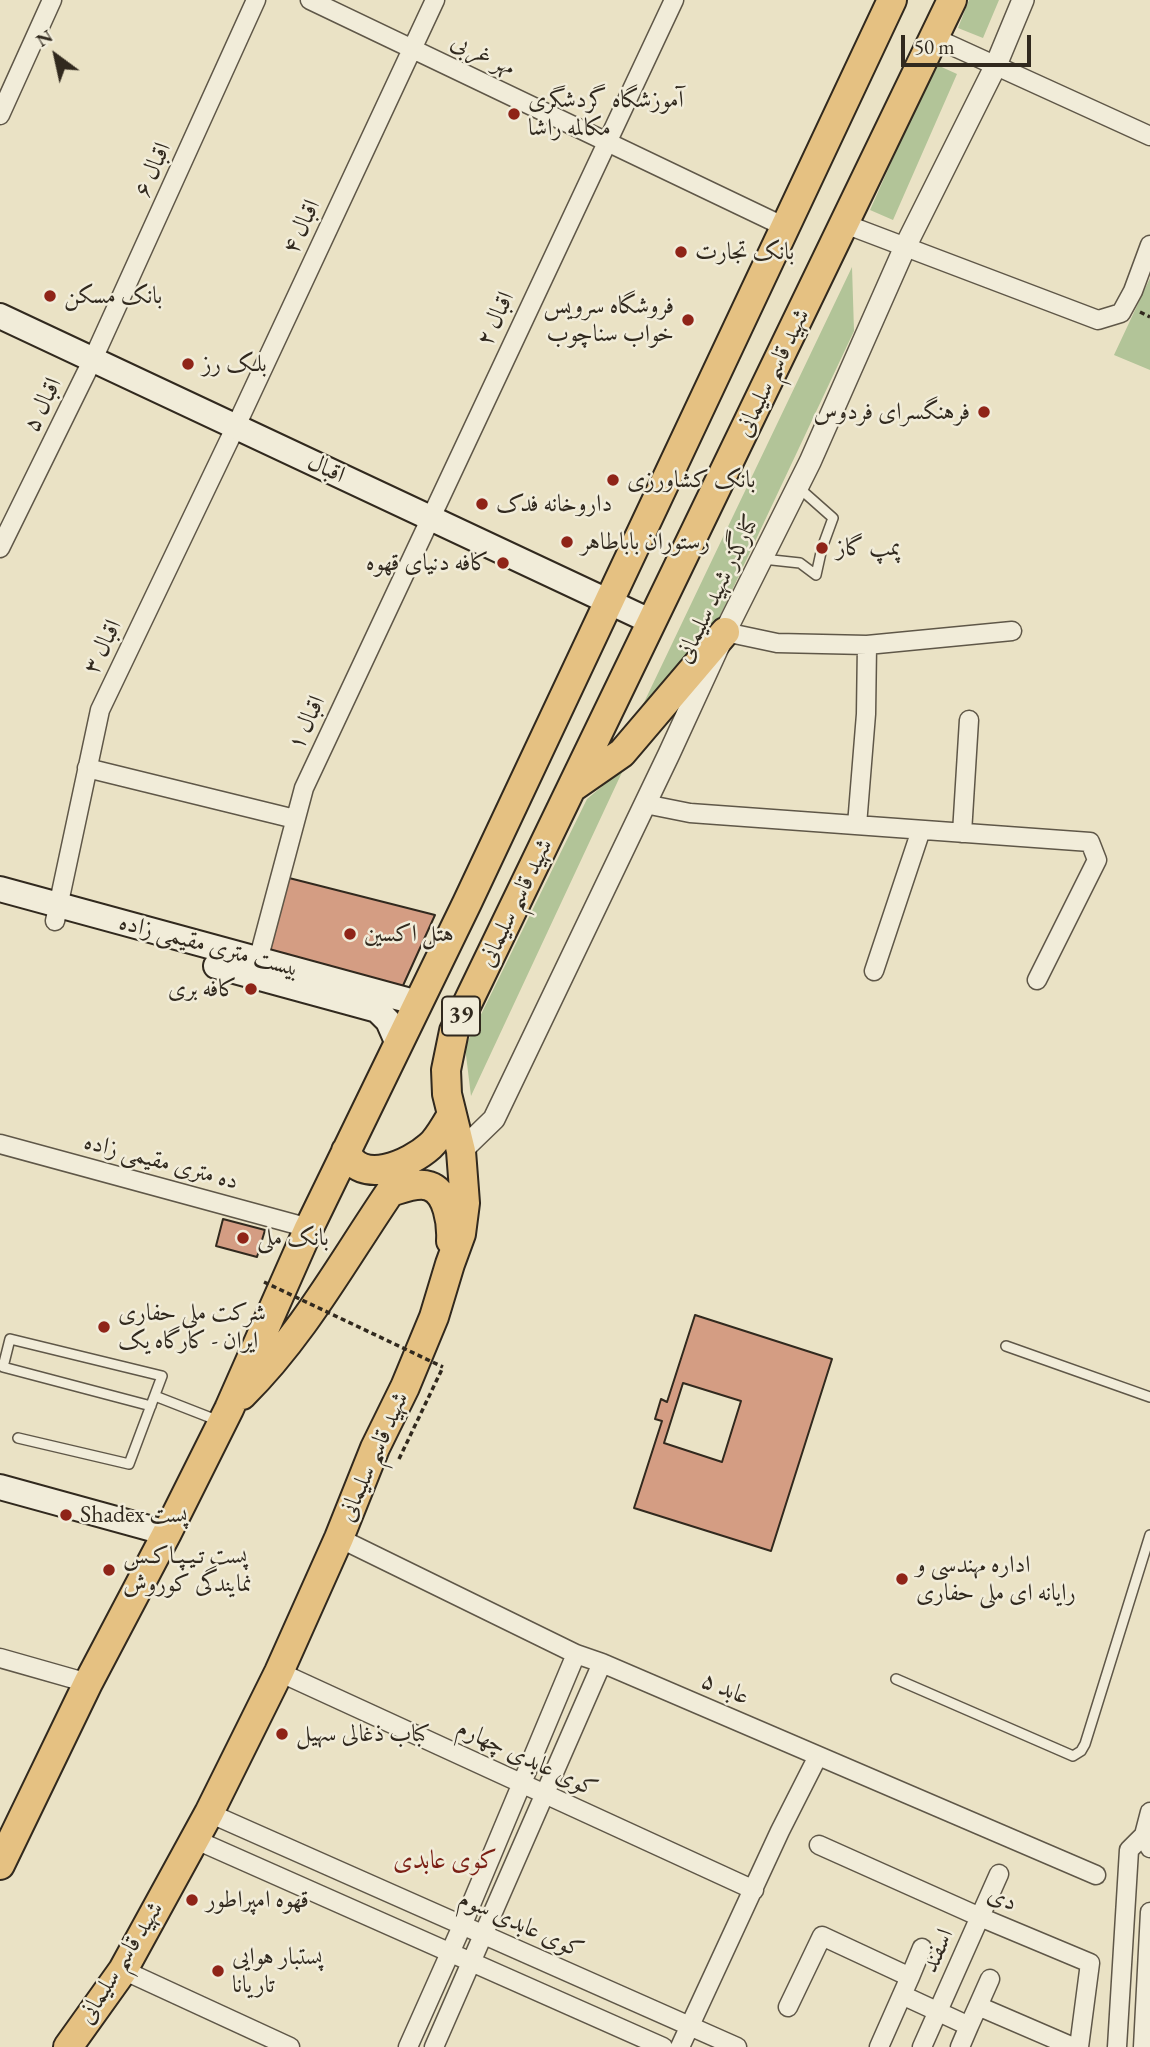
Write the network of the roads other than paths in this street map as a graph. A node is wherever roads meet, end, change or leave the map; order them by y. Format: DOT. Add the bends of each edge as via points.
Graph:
graph roads {
  1 [pos="52,0"];
  2 [pos="256,0"];
  3 [pos="310,0"];
  4 [pos="435,0"];
  5 [pos="674,0"];
  6 [pos="892,0"];
  7 [pos="952,0"];
  8 [pos="1023,0"];
  9 [pos="935,38"];
  10 [pos="412,49"];
  11 [pos="996,65"];
  12 [pos="0,115"];
  13 [pos="1150,136"];
  14 [pos="607,142"];
  15 [pos="845,224"];
  16 [pos="785,228"];
  17 [pos="1150,245"];
  18 [pos="905,247"];
  19 [pos="0,316"];
  20 [pos="93,359"];
  21 [pos="236,426"];
  22 [pos="797,487"];
  23 [pos="429,517"];
  24 [pos="0,548"];
  25 [pos="761,559"];
  26 [pos="609,601"];
  27 [pos="652,622"];
  28 [pos="1012,631"];
  29 [pos="725,632"];
  30 [pos="867,645"];
  31 [pos="969,720"];
  32 [pos="87,768"];
  33 [pos="571,789"];
  34 [pos="645,804"];
  35 [pos="295,819"];
  36 [pos="857,825"];
  37 [pos="921,830"];
  38 [pos="962,833"];
  39 [pos="0,889"];
  40 [pos="0,906"];
  41 [pos="57,913"];
  42 [pos="256,968"];
  43 [pos="874,971"];
  44 [pos="1037,979"];
  45 [pos="418,1003"];
  46 [pos="398,1044"];
  47 [pos="452,1115"];
  48 [pos="0,1144"];
  49 [pos="346,1151"];
  50 [pos="461,1151"];
  51 [pos="309,1228"];
  52 [pos="450,1264"];
  53 [pos="1006,1346"];
  54 [pos="155,1396"];
  55 [pos="1150,1397"];
  56 [pos="151,1406"];
  57 [pos="225,1415"];
  58 [pos="18,1438"];
  59 [pos="0,1487"];
  60 [pos="167,1533"];
  61 [pos="1150,1535"];
  62 [pos="340,1538"];
  63 [pos="576,1654"];
  64 [pos="0,1658"];
  65 [pos="602,1663"];
  66 [pos="279,1672"];
  67 [pos="896,1679"];
  68 [pos="88,1683"];
  69 [pos="818,1756"];
  70 [pos="522,1783"];
  71 [pos="544,1793"];
  72 [pos="1150,1812"];
  73 [pos="209,1813"];
  74 [pos="194,1839"];
  75 [pos="1147,1842"];
  76 [pos="819,1845"];
  77 [pos="0,1865"];
  78 [pos="999,1874"];
  79 [pos="1096,1875"];
  80 [pos="754,1890"];
  81 [pos="1150,1912"];
  82 [pos="980,1917"];
  83 [pos="462,1926"];
  84 [pos="483,1935"];
  85 [pos="922,1948"];
  86 [pos="450,1954"];
  87 [pos="471,1963"];
  88 [pos="123,1970"];
  89 [pos="1148,1974"];
  90 [pos="909,1977"];
  91 [pos="990,1979"];
  92 [pos="902,1995"];
  93 [pos="978,2006"];
  94 [pos="788,2007"];
  95 [pos="938,2011"];
  96 [pos="689,2026"];
  97 [pos="970,2026"];
  98 [pos="68,2047"];
  99 [pos="290,2047"];
  100 [pos="408,2047"];
  101 [pos="434,2047"];
  102 [pos="663,2047"];
  103 [pos="680,2047"];
  104 [pos="737,2047"];
  105 [pos="879,2047"];
  106 [pos="922,2047"];
  107 [pos="960,2047"];
  108 [pos="1073,2047"];
  109 [pos="1079,2047"];
  110 [pos="1117,2047"];
  111 [pos="1143,2047"];
  1 -- 12 [label="street"];
  2 -- 20 [label="street, اقبال ۶"];
  3 -- 10 [label="street, مهر غربی"];
  4 -- 10 [label="street, اقبال ۴"];
  5 -- 14 [label="street, اقبال ۲"];
  6 -- 16 [label="highway, شهید قاسم سلیمانی / 39"];
  7 -- 9 [label="highway, شهید قاسم سلیمانی / 39"];
  8 -- 11 [label="street, کنارگذر شهید سلیمانی"];
  9 -- 11 [label="street"];
  9 -- 15 [label="highway, شهید قاسم سلیمانی / 39"];
  10 -- 14 [label="street, مهر غربی"];
  10 -- 21 [label="street, اقبال ۴"];
  11 -- 13 [label="street"];
  11 -- 18 [label="street, کنارگذر شهید سلیمانی"];
  14 -- 16 [label="street, مهر غربی"];
  14 -- 23 [label="street, اقبال ۲"];
  15 -- 18 [label="street"];
  15 -- 27 [label="highway, شهید قاسم سلیمانی / 39"];
  16 -- 26 [label="highway, شهید قاسم سلیمانی / 39"];
  17 -- 18 [label="street" via="1121,313 1098,320"];
  18 -- 22 [label="street, کنارگذر شهید سلیمانی"];
  19 -- 20 [label="main road, اقبال"];
  20 -- 21 [label="main road, اقبال"];
  20 -- 24 [label="street, اقبال ۵"];
  21 -- 23 [label="main road, اقبال"];
  21 -- 32 [label="street, اقبال ۳" via="100,710"];
  22 -- 25 [label="street, کنارگذر شهید سلیمانی"];
  22 -- 25 [label="lane" via="833,518 816,575 800,563"];
  23 -- 26 [label="main road, اقبال"];
  23 -- 35 [label="street, اقبال ۱" via="304,788"];
  25 -- 29 [label="street, کنارگذر شهید سلیمانی"];
  26 -- 27 [label="main road, اقبال"];
  26 -- 45 [label="highway, شهید قاسم سلیمانی / 39"];
  27 -- 33 [label="highway, شهید قاسم سلیمانی / 39"];
  28 -- 30 [label="street"];
  29 -- 30 [label="street" via="777,643"];
  29 -- 33 [label="highway" via="622,753"];
  29 -- 34 [label="street, کنارگذر شهید سلیمانی"];
  30 -- 36 [label="street"];
  31 -- 38 [label="street"];
  32 -- 35 [label="street"];
  32 -- 41 [label="street, اقبال ۳"];
  33 -- 47 [label="highway, شهید قاسم سلیمانی / 39" via="454,1031 446,1070"];
  34 -- 36 [label="street" via="690,813"];
  34 -- 50 [label="street, کنارگذر شهید سلیمانی" via="494,1119"];
  35 -- 42 [label="street, اقبال ۱"];
  36 -- 37 [label="street"];
  37 -- 38 [label="street"];
  37 -- 43 [label="street"];
  38 -- 44 [label="street" via="1090,842 1097,860"];
  39 -- 41 [label="main road, بیست متری مقیمی زاده"];
  40 -- 41 [label="main road"];
  41 -- 42 [label="main road, بیست متری مقیمی زاده"];
  42 -- 45 [label="main road, بیست متری مقیمی زاده"];
  42 -- 46 [label="main road" via="377,1010 388,1021"];
  45 -- 46 [label="highway, شهید قاسم سلیمانی / 39"];
  46 -- 49 [label="highway, شهید قاسم سلیمانی / 39"];
  47 -- 49 [label="highway" via="432,1145 394,1168 365,1169 350,1160"];
  47 -- 50 [label="highway, شهید قاسم سلیمانی / 39"];
  48 -- 51 [label="street, ده متری مقیمی زاده"];
  49 -- 51 [label="highway, شهید قاسم سلیمانی / 39"];
  50 -- 52 [label="highway, شهید قاسم سلیمانی / 39" via="461,1234"];
  51 -- 57 [label="highway, شهید قاسم سلیمانی / 39"];
  52 -- 57 [label="highway" via="452,1231 439,1193 429,1185 390,1192 292,1340"];
  52 -- 62 [label="highway, شهید قاسم سلیمانی / 39" via="434,1317"];
  53 -- 55 [label="lane"];
  54 -- 56 [label="lane"];
  54 -- 56 [label="lane" via="162,1376 10,1339 3,1367"];
  54 -- 57 [label="lane"];
  56 -- 58 [label="lane" via="129,1464"];
  57 -- 60 [label="highway, شهید قاسم سلیمانی / 39"];
  59 -- 60 [label="main road"];
  60 -- 68 [label="highway, شهید قاسم سلیمانی / 39"];
  61 -- 67 [label="lane" via="1085,1744 1073,1756"];
  62 -- 63 [label="street, عابد ۵"];
  62 -- 66 [label="highway, شهید قاسم سلیمانی / 39"];
  63 -- 65 [label="street, عابد ۵"];
  63 -- 70 [label="street"];
  64 -- 68 [label="street"];
  65 -- 69 [label="street, عابد ۵"];
  65 -- 71 [label="street"];
  66 -- 70 [label="street, کوی عابدی چهارم"];
  66 -- 73 [label="highway, شهید قاسم سلیمانی / 39"];
  68 -- 77 [label="highway, شهید قاسم سلیمانی / 39"];
  69 -- 79 [label="street, عابد ۵"];
  69 -- 80 [label="street"];
  70 -- 71 [label="street, کوی عابدی چهارم"];
  70 -- 83 [label="street"];
  71 -- 80 [label="street, کوی عابدی چهارم"];
  71 -- 84 [label="street"];
  72 -- 75 [label="street"];
  73 -- 74 [label="highway, شهید قاسم سلیمانی / 39"];
  73 -- 83 [label="street, کوی عابدی سوم"];
  74 -- 86 [label="street"];
  74 -- 88 [label="highway, شهید قاسم سلیمانی / 39"];
  75 -- 110 [label="street" via="1129,1850"];
  76 -- 82 [label="street, دی"];
  78 -- 82 [label="street, اسفند"];
  80 -- 96 [label="street"];
  81 -- 89 [label="street"];
  82 -- 95 [label="street, اسفند"];
  82 -- 109 [label="street, دی" via="1090,1963"];
  83 -- 84 [label="street, کوی عابدی سوم"];
  83 -- 86 [label="street"];
  84 -- 87 [label="street"];
  84 -- 96 [label="street, کوی عابدی سوم"];
  85 -- 90 [label="street"];
  86 -- 87 [label="street"];
  86 -- 100 [label="street"];
  87 -- 101 [label="street"];
  87 -- 102 [label="street"];
  88 -- 98 [label="highway, شهید قاسم سلیمانی / 39"];
  88 -- 99 [label="street"];
  89 -- 111 [label="street"];
  90 -- 92 [label="street"];
  90 -- 94 [label="street" via="822,1936"];
  91 -- 93 [label="street"];
  92 -- 95 [label="street"];
  92 -- 105 [label="street"];
  93 -- 97 [label="street"];
  93 -- 108 [label="street"];
  95 -- 97 [label="street"];
  95 -- 106 [label="street, اسفند"];
  96 -- 103 [label="street"];
  96 -- 104 [label="street, کوی عابدی سوم"];
  97 -- 107 [label="street"];
}
